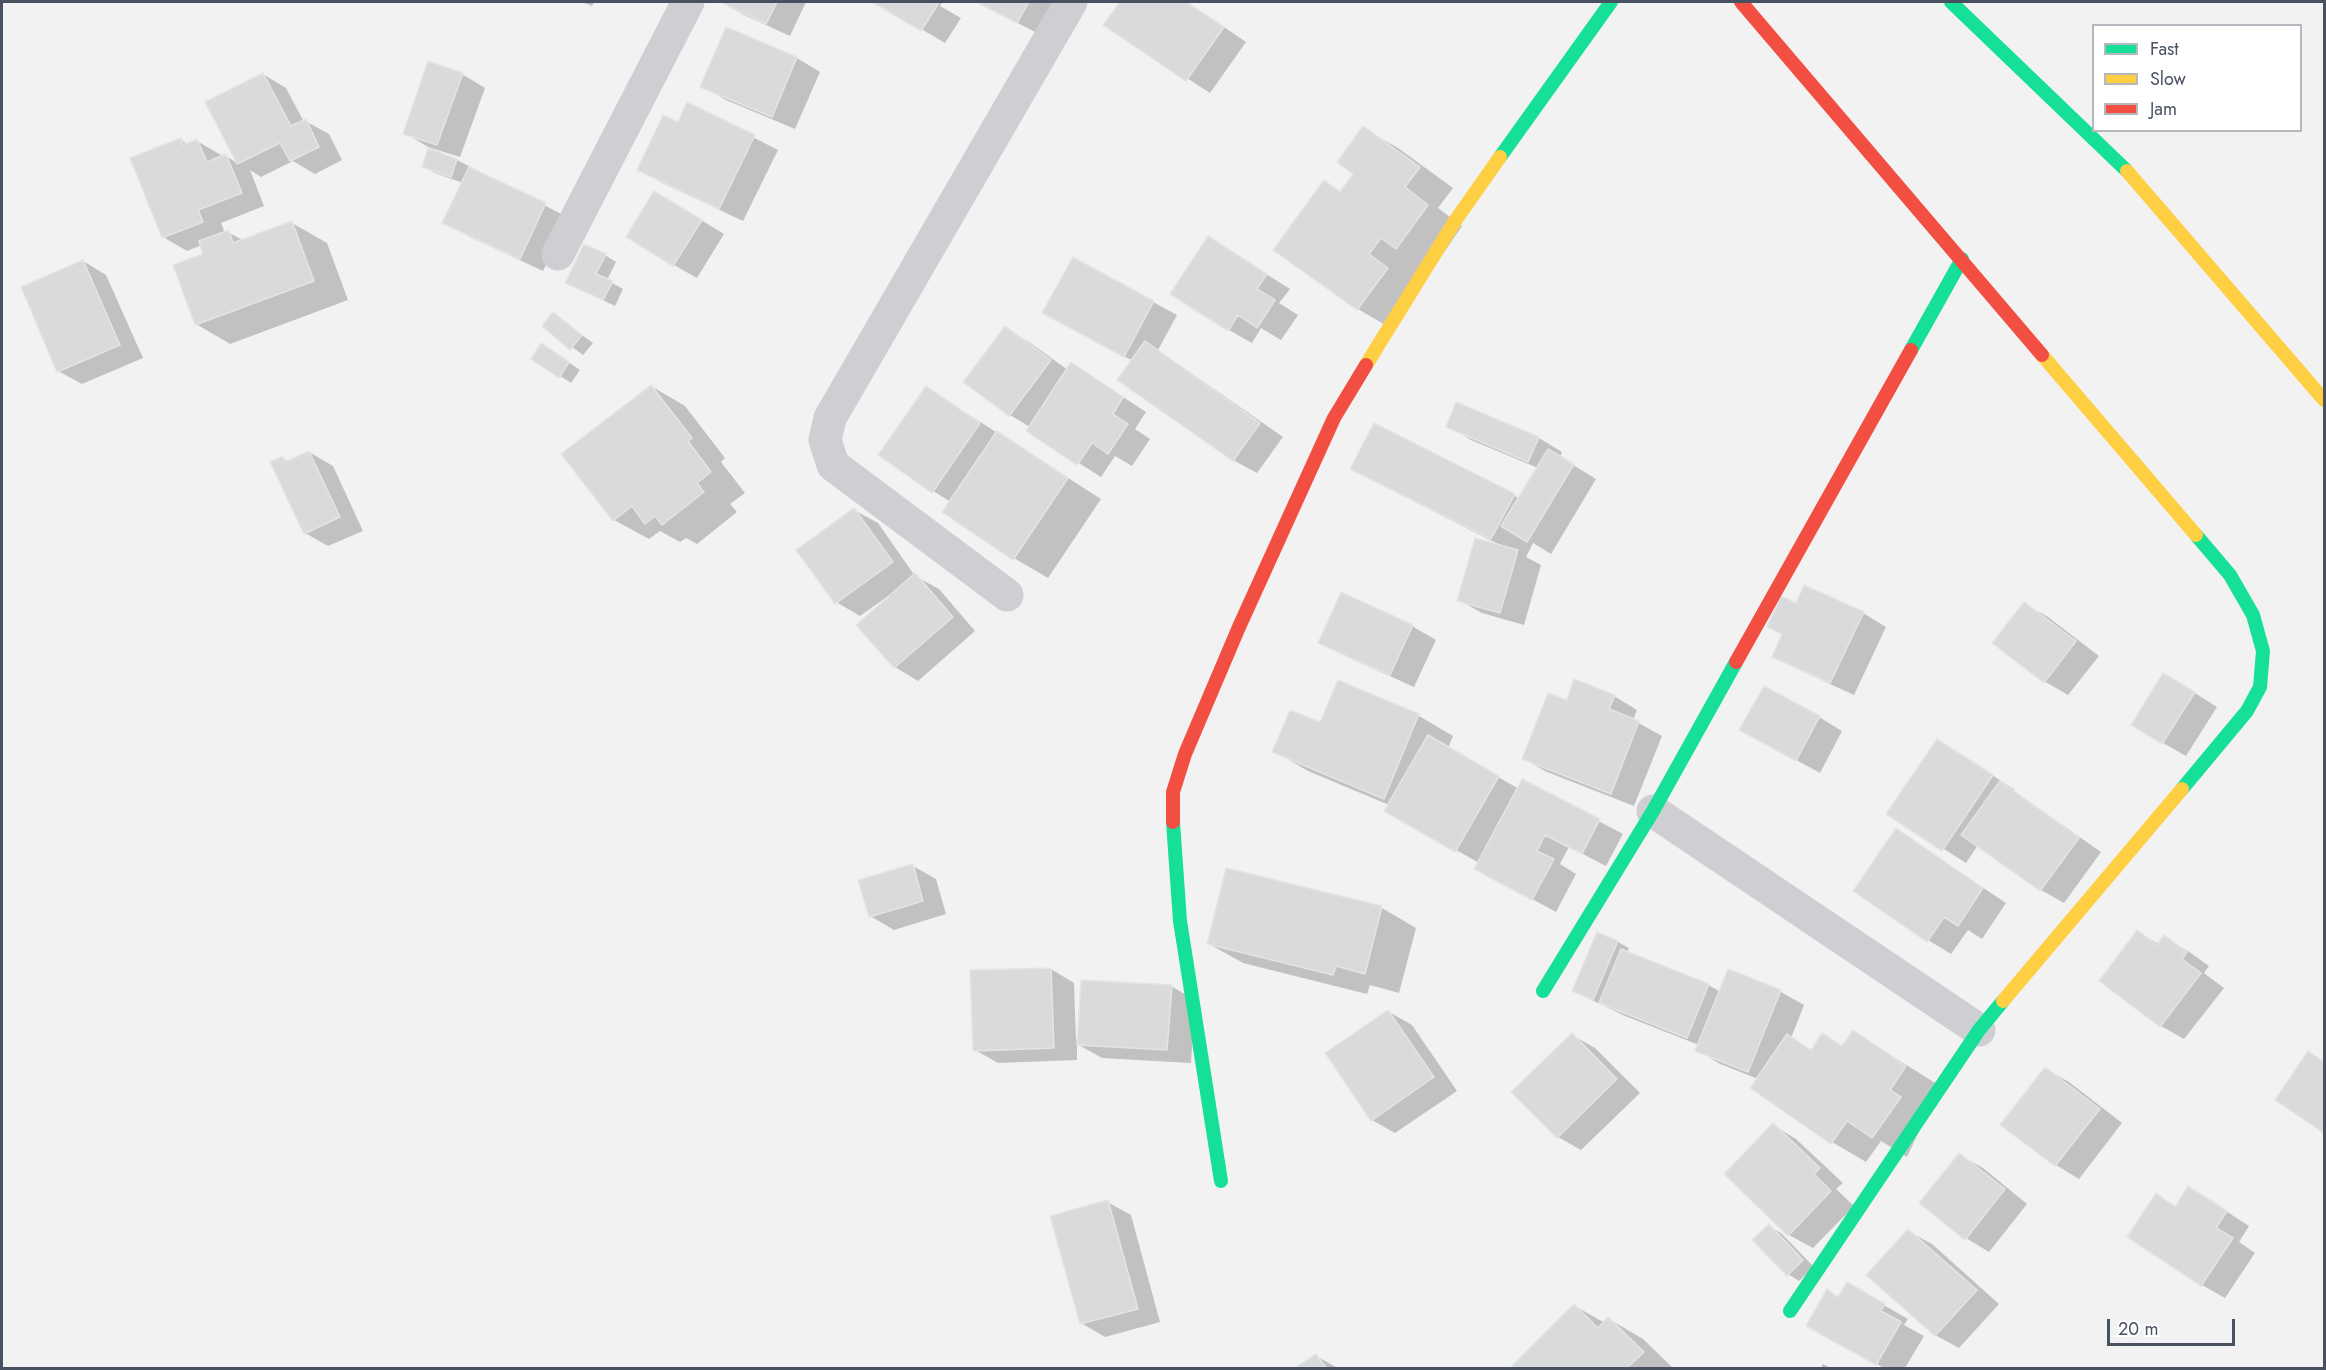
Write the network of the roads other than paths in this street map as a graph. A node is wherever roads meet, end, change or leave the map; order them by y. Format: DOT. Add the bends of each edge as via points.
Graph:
graph roads {
  1 [pos="688,2"];
  2 [pos="1071,2"];
  3 [pos="1611,2"];
  4 [pos="1741,2"];
  5 [pos="1951,2"];
  6 [pos="558,254"];
  7 [pos="1962,259"];
  8 [pos="2325,400"];
  9 [pos="1006,595"];
  10 [pos="1653,811"];
  11 [pos="1542,991"];
  12 [pos="1979,1030"];
  13 [pos="1221,1181"];
  14 [pos="1790,1311"];
  1 -- 6 [label="street"];
  2 -- 9 [label="street" via="830,418 825,440 833,465"];
  3 -- 13 [label="main road" via="1455,221 1334,418 1185,754 1173,792 1180,921"];
  4 -- 7 [label="main road"];
  5 -- 8 [label="main road" via="2134,177"];
  7 -- 10 [label="main road"];
  7 -- 12 [label="main road" via="2230,575 2253,615 2263,651 2260,687 2247,711"];
  10 -- 11 [label="main road"];
  10 -- 12 [label="street"];
  12 -- 14 [label="main road"];
}
